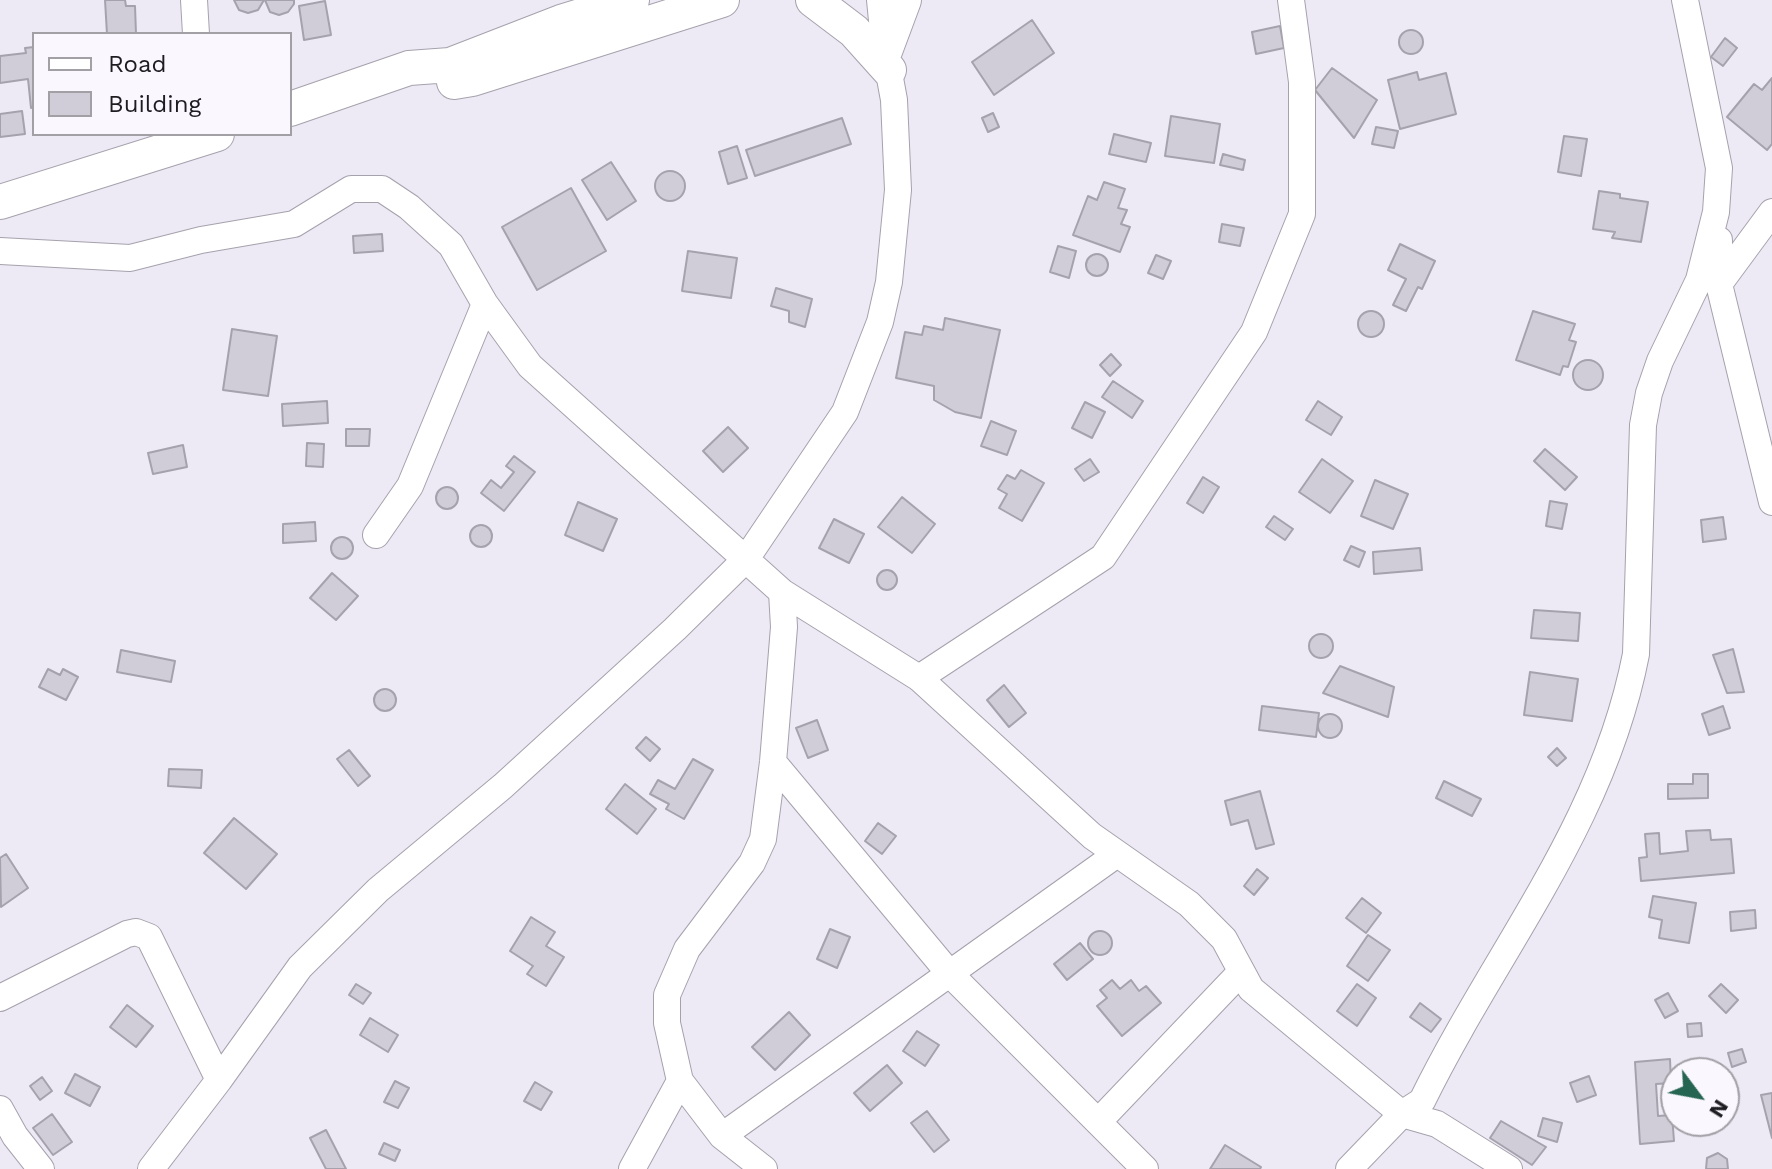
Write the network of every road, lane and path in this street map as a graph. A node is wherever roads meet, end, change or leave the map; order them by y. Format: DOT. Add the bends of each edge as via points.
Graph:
graph roads {
  1 [pos="194,0"];
  2 [pos="632,0"];
  3 [pos="722,0"];
  4 [pos="813,0"];
  5 [pos="880,0"];
  6 [pos="904,0"];
  7 [pos="1685,0"];
  8 [pos="1284,3"];
  9 [pos="196,32"];
  10 [pos="887,61"];
  11 [pos="409,68"];
  12 [pos="292,108"];
  13 [pos="207,136"];
  14 [pos="1719,168"];
  15 [pos="0,202"];
  16 [pos="1772,212"];
  17 [pos="0,251"];
  18 [pos="1719,284"];
  19 [pos="485,304"];
  20 [pos="1772,502"];
  21 [pos="376,535"];
  22 [pos="746,559"];
  23 [pos="782,592"];
  24 [pos="919,678"];
  25 [pos="773,762"];
  26 [pos="1117,854"];
  27 [pos="1241,972"];
  28 [pos="950,974"];
  29 [pos="0,998"];
  30 [pos="219,1080"];
  31 [pos="680,1081"];
  32 [pos="0,1109"];
  33 [pos="1402,1114"];
  34 [pos="1098,1122"];
  35 [pos="722,1136"];
  36 [pos="41,1169"];
  37 [pos="151,1169"];
  38 [pos="632,1169"];
  39 [pos="764,1169"];
  40 [pos="1145,1169"];
  41 [pos="1349,1169"];
  42 [pos="1509,1169"];
  1 -- 9 [label="street"];
  2 -- 11 [label="main road" via="450,65"];
  3 -- 11 [label="main road" via="472,79 445,84"];
  4 -- 10 [label="main road"];
  5 -- 10 [label="street"];
  6 -- 10 [label="main road"];
  7 -- 14 [label="street"];
  8 -- 24 [label="street" via="1302,82 1302,214 1254,332 1103,557"];
  10 -- 22 [label="street" via="898,190 880,322 845,412"];
  11 -- 12 [label="main road"];
  13 -- 15 [label="main road"];
  14 -- 18 [label="street"];
  14 -- 33 [label="street" via="1716,212 1699,280 1649,393 1643,425 1636,654 1602,773 1549,881 1422,1101"];
  16 -- 18 [label="street"];
  17 -- 19 [label="street" via="130,258 294,224 351,189 382,189 451,245"];
  18 -- 20 [label="street"];
  19 -- 21 [label="street" via="410,486"];
  19 -- 22 [label="street" via="530,366"];
  22 -- 23 [label="street"];
  22 -- 30 [label="street" via="503,786 326,938"];
  23 -- 24 [label="street"];
  23 -- 25 [label="street"];
  24 -- 26 [label="street"];
  25 -- 28 [label="street"];
  25 -- 31 [label="street" via="763,839 752,863 687,949 667,995 667,1023"];
  26 -- 27 [label="street" via="1189,904 1224,939"];
  26 -- 28 [label="street"];
  27 -- 33 [label="street" via="1251,989"];
  27 -- 34 [label="street"];
  28 -- 34 [label="street"];
  28 -- 35 [label="street"];
  29 -- 30 [label="street" via="127,934 144,934"];
  30 -- 37 [label="street"];
  31 -- 35 [label="street"];
  31 -- 38 [label="street"];
  32 -- 36 [label="street"];
  33 -- 41 [label="street"];
  33 -- 42 [label="street" via="1437,1124"];
  34 -- 40 [label="street"];
  35 -- 39 [label="street"];
}
